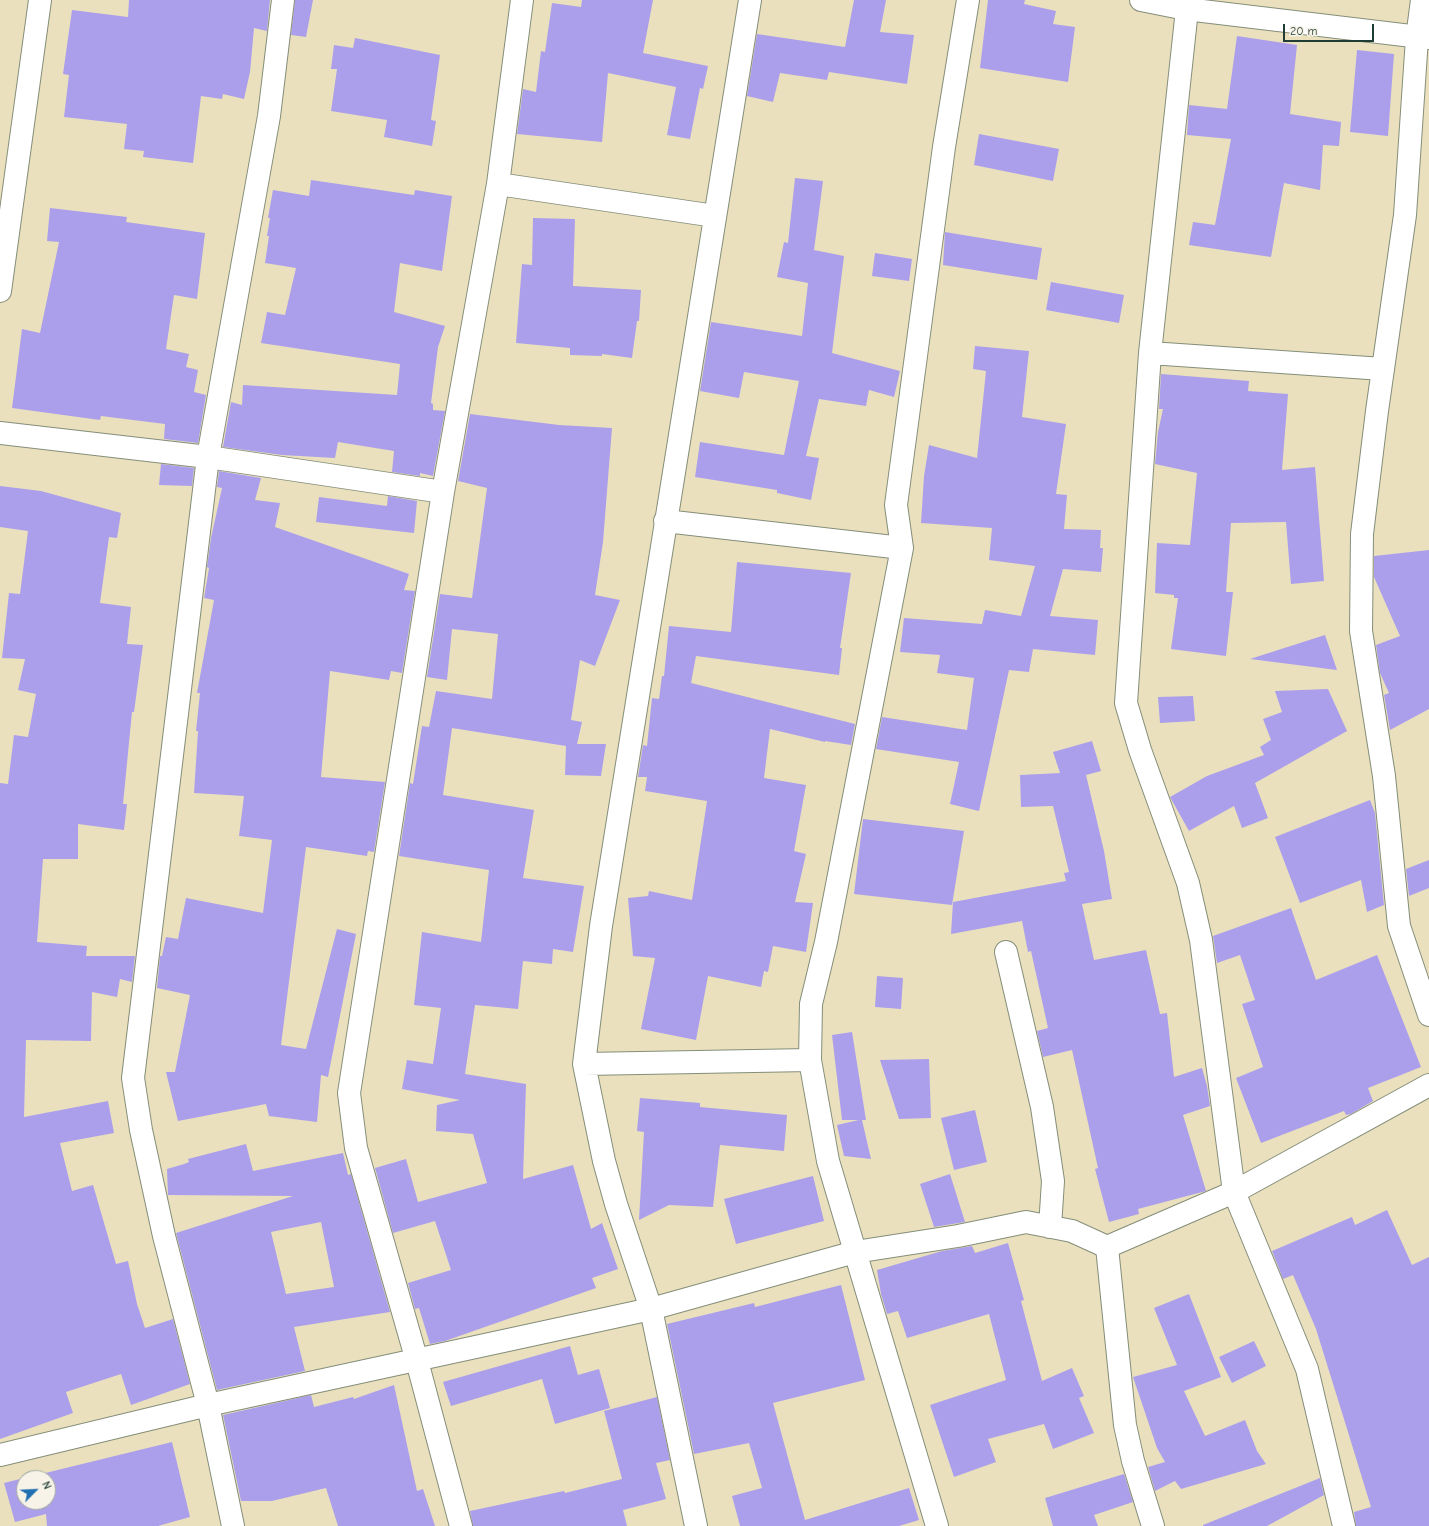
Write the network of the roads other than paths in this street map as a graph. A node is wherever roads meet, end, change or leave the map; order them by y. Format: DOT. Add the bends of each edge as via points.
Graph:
graph roads {
  1 [pos="40,0"];
  2 [pos="283,0"];
  3 [pos="522,0"];
  4 [pos="750,0"];
  5 [pos="968,0"];
  6 [pos="1141,0"];
  7 [pos="1422,0"];
  8 [pos="1187,4"];
  9 [pos="1423,38"];
  10 [pos="498,184"];
  11 [pos="715,216"];
  12 [pos="0,291"];
  13 [pos="1150,353"];
  14 [pos="1383,369"];
  15 [pos="0,433"];
  16 [pos="208,457"];
  17 [pos="443,492"];
  18 [pos="665,521"];
  19 [pos="902,548"];
  20 [pos="1006,952"];
  21 [pos="1429,1015"];
  22 [pos="810,1060"];
  23 [pos="584,1064"];
  24 [pos="1429,1085"];
  25 [pos="1234,1192"];
  26 [pos="1050,1227"];
  27 [pos="1107,1247"];
  28 [pos="855,1252"];
  29 [pos="651,1309"];
  30 [pos="417,1361"];
  31 [pos="208,1405"];
  32 [pos="0,1455"];
  33 [pos="234,1526"];
  34 [pos="461,1526"];
  35 [pos="696,1526"];
  36 [pos="937,1526"];
  37 [pos="1153,1526"];
  38 [pos="1344,1526"];
  1 -- 12 [label="street"];
  2 -- 16 [label="street" via="269,116"];
  3 -- 10 [label="street"];
  4 -- 11 [label="street"];
  5 -- 19 [label="street" via="944,146 896,505"];
  6 -- 8 [label="street"];
  7 -- 9 [label="street"];
  8 -- 9 [label="street"];
  8 -- 13 [label="street"];
  9 -- 14 [label="street" via="1405,215"];
  10 -- 11 [label="street"];
  10 -- 17 [label="street"];
  11 -- 18 [label="street"];
  13 -- 14 [label="street"];
  13 -- 25 [label="street" via="1126,703 1140,750 1188,883 1202,940"];
  14 -- 21 [label="street" via="1362,534 1361,631 1384,776 1399,926"];
  15 -- 16 [label="street"];
  16 -- 17 [label="street"];
  16 -- 31 [label="street" via="133,1078 141,1130 164,1236"];
  17 -- 30 [label="street" via="349,1093 356,1148"];
  18 -- 19 [label="street"];
  18 -- 23 [label="street" via="601,926"];
  19 -- 22 [label="street" via="812,1004"];
  20 -- 26 [label="street" via="1042,1106 1054,1181"];
  22 -- 23 [label="street"];
  22 -- 28 [label="street" via="828,1161"];
  23 -- 29 [label="street" via="604,1161"];
  24 -- 25 [label="street"];
  25 -- 27 [label="street"];
  25 -- 38 [label="street" via="1307,1369"];
  26 -- 27 [label="street" via="1072,1231"];
  26 -- 28 [label="street" via="1026,1222 958,1236"];
  27 -- 37 [label="street" via="1125,1425"];
  28 -- 29 [label="street"];
  28 -- 36 [label="street"];
  29 -- 30 [label="street"];
  29 -- 35 [label="street"];
  30 -- 31 [label="street"];
  30 -- 34 [label="street"];
  31 -- 32 [label="street"];
  31 -- 33 [label="street"];
}
